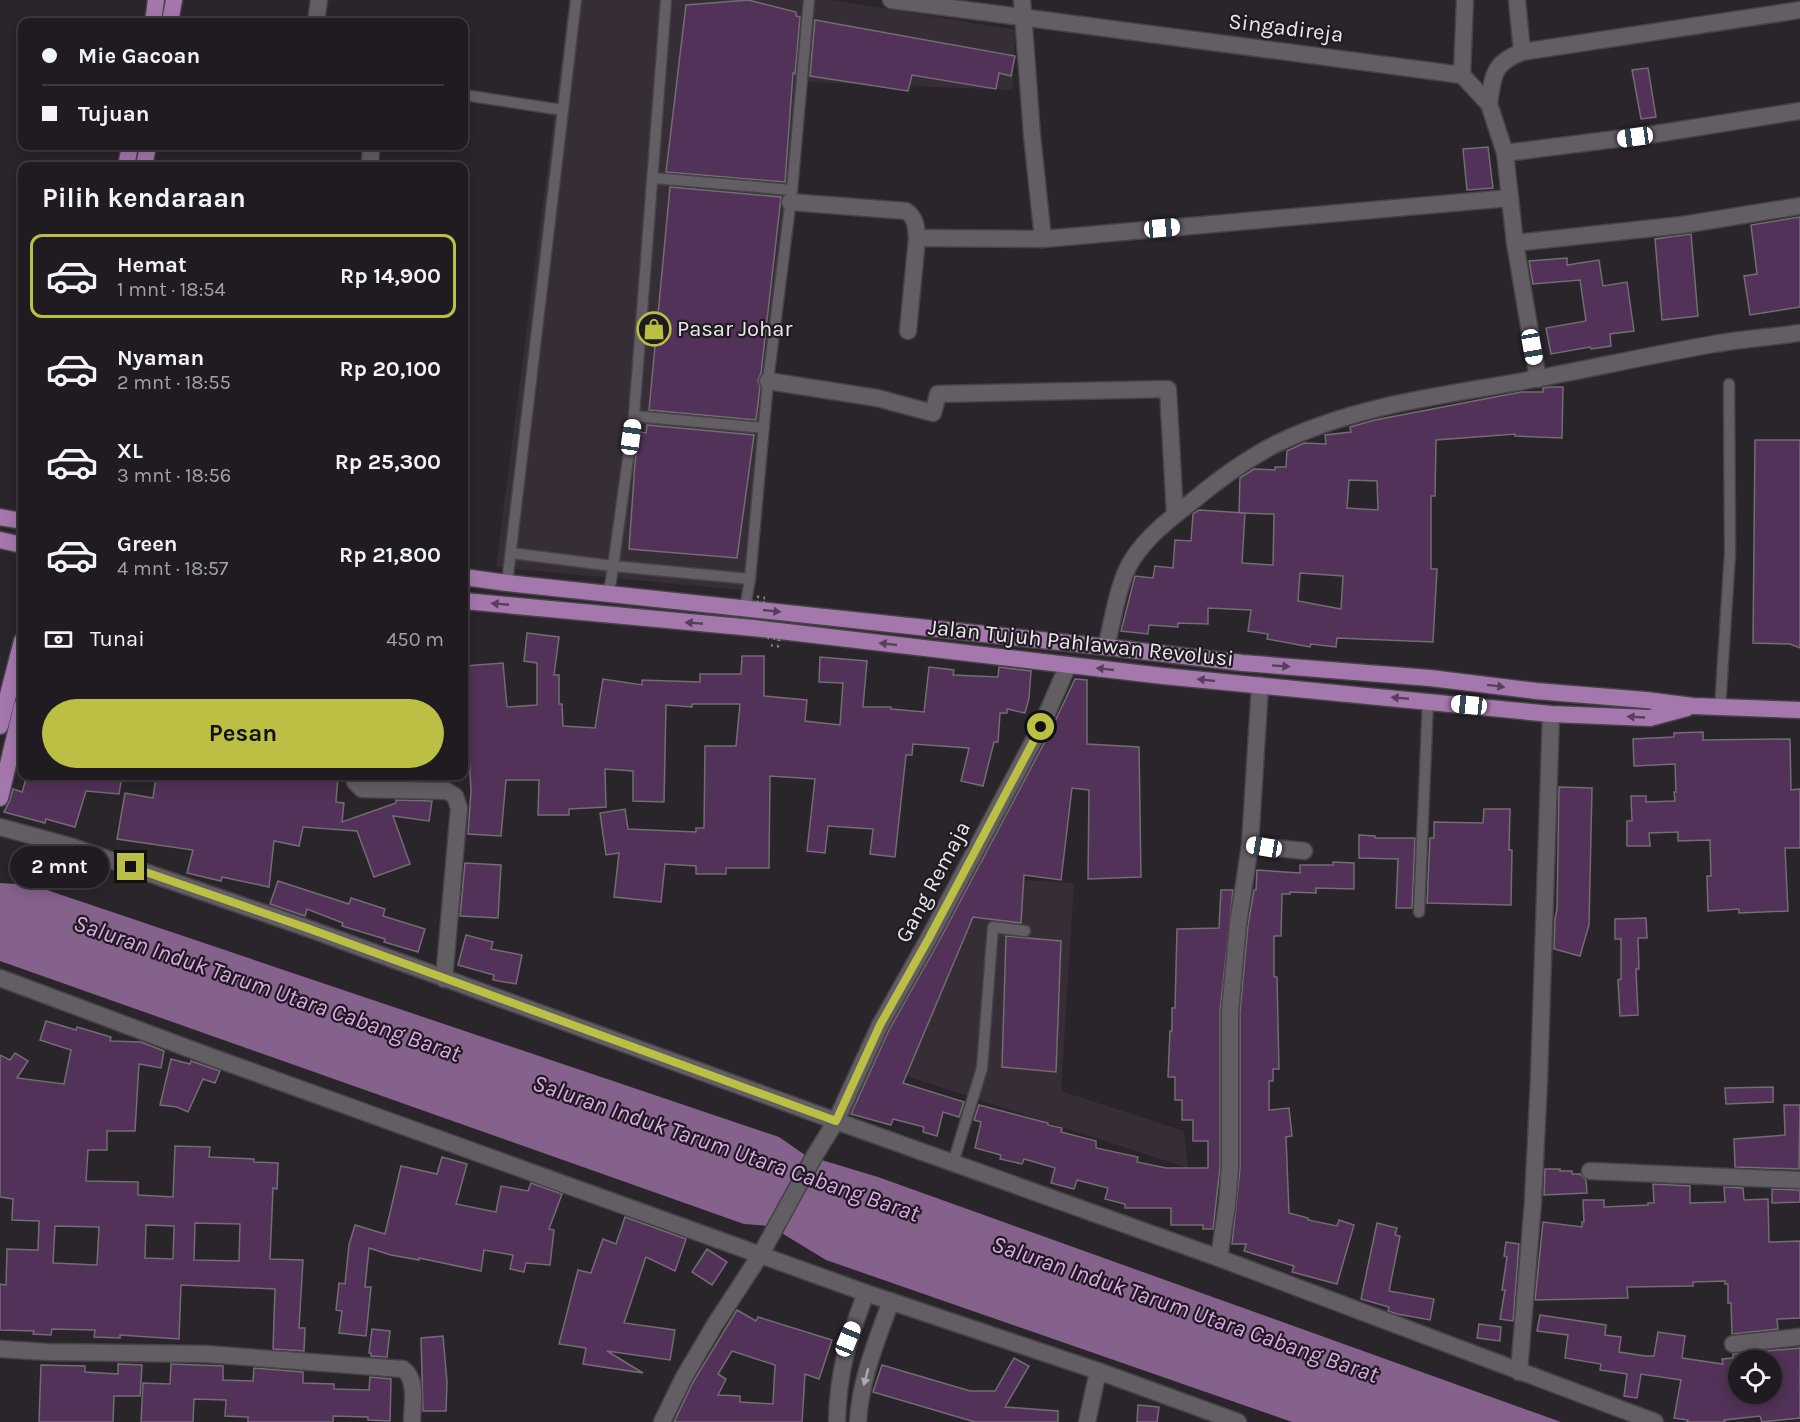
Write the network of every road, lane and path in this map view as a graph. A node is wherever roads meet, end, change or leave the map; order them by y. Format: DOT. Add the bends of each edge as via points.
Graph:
graph roads {
  1 [pos="156,0"];
  2 [pos="174,0"];
  3 [pos="320,0"];
  4 [pos="576,0"];
  5 [pos="666,0"];
  6 [pos="809,0"];
  7 [pos="891,0"];
  8 [pos="1022,0"];
  9 [pos="1465,0"];
  10 [pos="1517,0"];
  11 [pos="1800,10"];
  12 [pos="154,18"];
  13 [pos="171,18"];
  14 [pos="317,18"];
  15 [pos="1022,18"];
  16 [pos="1522,52"];
  17 [pos="1462,75"];
  18 [pos="468,96"];
  19 [pos="1489,104"];
  20 [pos="562,110"];
  21 [pos="1800,111"];
  22 [pos="1505,153"];
  23 [pos="653,178"];
  24 [pos="791,196"];
  25 [pos="1510,198"];
  26 [pos="1800,206"];
  27 [pos="917,238"];
  28 [pos="1043,239"];
  29 [pos="1515,243"];
  30 [pos="908,331"];
  31 [pos="1800,333"];
  32 [pos="1538,379"];
  33 [pos="768,381"];
  34 [pos="1729,384"];
  35 [pos="634,416"];
  36 [pos="764,428"];
  37 [pos="1175,515"];
  38 [pos="0,517"];
  39 [pos="18,520"];
  40 [pos="0,540"];
  41 [pos="18,544"];
  42 [pos="511,553"];
  43 [pos="613,566"];
  44 [pos="468,578"];
  45 [pos="750,579"];
  46 [pos="507,583"];
  47 [pos="607,593"];
  48 [pos="765,598"];
  49 [pos="468,601"];
  50 [pos="745,608"];
  51 [pos="767,645"];
  52 [pos="1106,646"];
  53 [pos="18,656"];
  54 [pos="1068,665"];
  55 [pos="1260,685"];
  56 [pos="1428,701"];
  57 [pos="1694,706"];
  58 [pos="1720,708"];
  59 [pos="1800,710"];
  60 [pos="1551,714"];
  61 [pos="18,723"];
  62 [pos="0,726"];
  63 [pos="355,780"];
  64 [pos="0,798"];
  65 [pos="0,827"];
  66 [pos="1250,845"];
  67 [pos="1304,851"];
  68 [pos="1419,912"];
  69 [pos="1025,931"];
  70 [pos="0,978"];
  71 [pos="444,979"];
  72 [pos="836,1121"];
  73 [pos="953,1163"];
  74 [pos="1590,1171"];
  75 [pos="1800,1180"];
  76 [pos="761,1254"];
  77 [pos="1220,1258"];
  78 [pos="866,1293"];
  79 [pos="891,1301"];
  80 [pos="1800,1337"];
  81 [pos="848,1339"];
  82 [pos="1732,1344"];
  83 [pos="874,1347"];
  84 [pos="0,1349"];
  85 [pos="1098,1371"];
  86 [pos="1519,1372"];
  87 [pos="838,1396"];
  88 [pos="860,1400"];
  89 [pos="412,1422"];
  90 [pos="662,1422"];
  91 [pos="837,1422"];
  92 [pos="858,1422"];
  93 [pos="1087,1422"];
  94 [pos="1238,1422"];
  95 [pos="1655,1422"];
  1 -- 12 [label="main road"];
  2 -- 13 [label="main road"];
  3 -- 14 [label="street"];
  4 -- 20 [label="lane"];
  5 -- 23 [label="lane"];
  6 -- 24 [label="lane"];
  7 -- 15 [label="street, Singadireja"];
  8 -- 15 [label="street"];
  9 -- 17 [label="street"];
  10 -- 16 [label="street"];
  11 -- 16 [label="street"];
  15 -- 17 [label="street, Singadireja"];
  15 -- 28 [label="street"];
  16 -- 19 [label="street" via="1508,57 1498,67"];
  17 -- 19 [label="street"];
  18 -- 20 [label="lane"];
  19 -- 22 [label="street"];
  20 -- 42 [label="lane"];
  21 -- 22 [label="street"];
  22 -- 25 [label="street"];
  23 -- 24 [label="lane"];
  23 -- 35 [label="lane"];
  24 -- 27 [label="street" via="906,211 913,216"];
  24 -- 33 [label="lane"];
  25 -- 28 [label="street"];
  25 -- 29 [label="street"];
  26 -- 29 [label="street" via="1682,225"];
  27 -- 28 [label="street"];
  27 -- 30 [label="street"];
  29 -- 32 [label="street"];
  31 -- 32 [label="street" via="1716,344"];
  32 -- 37 [label="street" via="1409,401 1314,429 1248,459"];
  33 -- 36 [label="lane"];
  33 -- 37 [label="street" via="878,398 933,413 938,394 1168,389"];
  34 -- 58 [label="lane" via="1730,552"];
  35 -- 36 [label="lane"];
  35 -- 43 [label="lane"];
  36 -- 45 [label="lane"];
  37 -- 52 [label="street" via="1160,526 1131,561"];
  38 -- 39 [label="main road"];
  40 -- 41 [label="main road"];
  42 -- 43 [label="lane"];
  42 -- 46 [label="lane"];
  43 -- 45 [label="lane"];
  43 -- 47 [label="lane"];
  44 -- 46 [label="main road, Jalan Tujuh Pahlawan Revolusi"];
  45 -- 50 [label="lane"];
  46 -- 47 [label="main road, Jalan Tujuh Pahlawan Revolusi"];
  47 -- 50 [label="main road, Jalan Tujuh Pahlawan Revolusi"];
  48 -- 51 [label="path, bridge" via="758,597 757,602 767,603 764,637 779,639 778,646"];
  54 -- 49 [label="main road, Jalan Tujuh Pahlawan Revolusi, one-way" via="761,629"];
  50 -- 52 [label="main road, Jalan Tujuh Pahlawan Revolusi, one-way"];
  52 -- 57 [label="main road, Jalan Tujuh Pahlawan Revolusi, one-way" via="1243,663"];
  53 -- 62 [label="main road"];
  55 -- 54 [label="main road, Jalan Tujuh Pahlawan Revolusi, one-way"];
  54 -- 72 [label="street, Gang Remaja" via="1041,727 880,1025"];
  56 -- 55 [label="main road, Jalan Tujuh Pahlawan Revolusi, one-way"];
  55 -- 66 [label="street"];
  56 -- 60 [label="main road, Jalan Tujuh Pahlawan Revolusi"];
  56 -- 68 [label="lane"];
  57 -- 58 [label="main road, Jalan Tujuh Pahlawan Revolusi"];
  57 -- 60 [label="main road, Jalan Tujuh Pahlawan Revolusi, one-way" via="1650,718"];
  58 -- 59 [label="main road, Jalan Tujuh Pahlawan Revolusi"];
  60 -- 86 [label="street" via="1539,1090"];
  61 -- 64 [label="main road"];
  63 -- 71 [label="street" via="362,789 447,791 455,796 459,808"];
  65 -- 71 [label="street" via="73,847"];
  66 -- 67 [label="street"];
  66 -- 77 [label="street" via="1230,1012 1230,1168"];
  69 -- 73 [label="lane" via="993,927 982,1068"];
  70 -- 76 [label="street"];
  71 -- 72 [label="street"];
  72 -- 73 [label="street"];
  72 -- 76 [label="street, Gang Remaja"];
  73 -- 77 [label="street"];
  74 -- 75 [label="street"];
  76 -- 78 [label="street"];
  76 -- 90 [label="street, Gang Remaja" via="714,1326"];
  77 -- 86 [label="street"];
  78 -- 79 [label="street"];
  78 -- 81 [label="street"];
  79 -- 83 [label="street"];
  79 -- 85 [label="street"];
  80 -- 82 [label="street"];
  81 -- 83 [label="street"];
  81 -- 87 [label="street"];
  83 -- 88 [label="street, one-way"];
  84 -- 89 [label="street" via="206,1354 403,1368 413,1385"];
  85 -- 93 [label="street"];
  85 -- 94 [label="street"];
  86 -- 95 [label="street"];
  87 -- 88 [label="street"];
  87 -- 91 [label="street"];
  88 -- 92 [label="street"];
}
